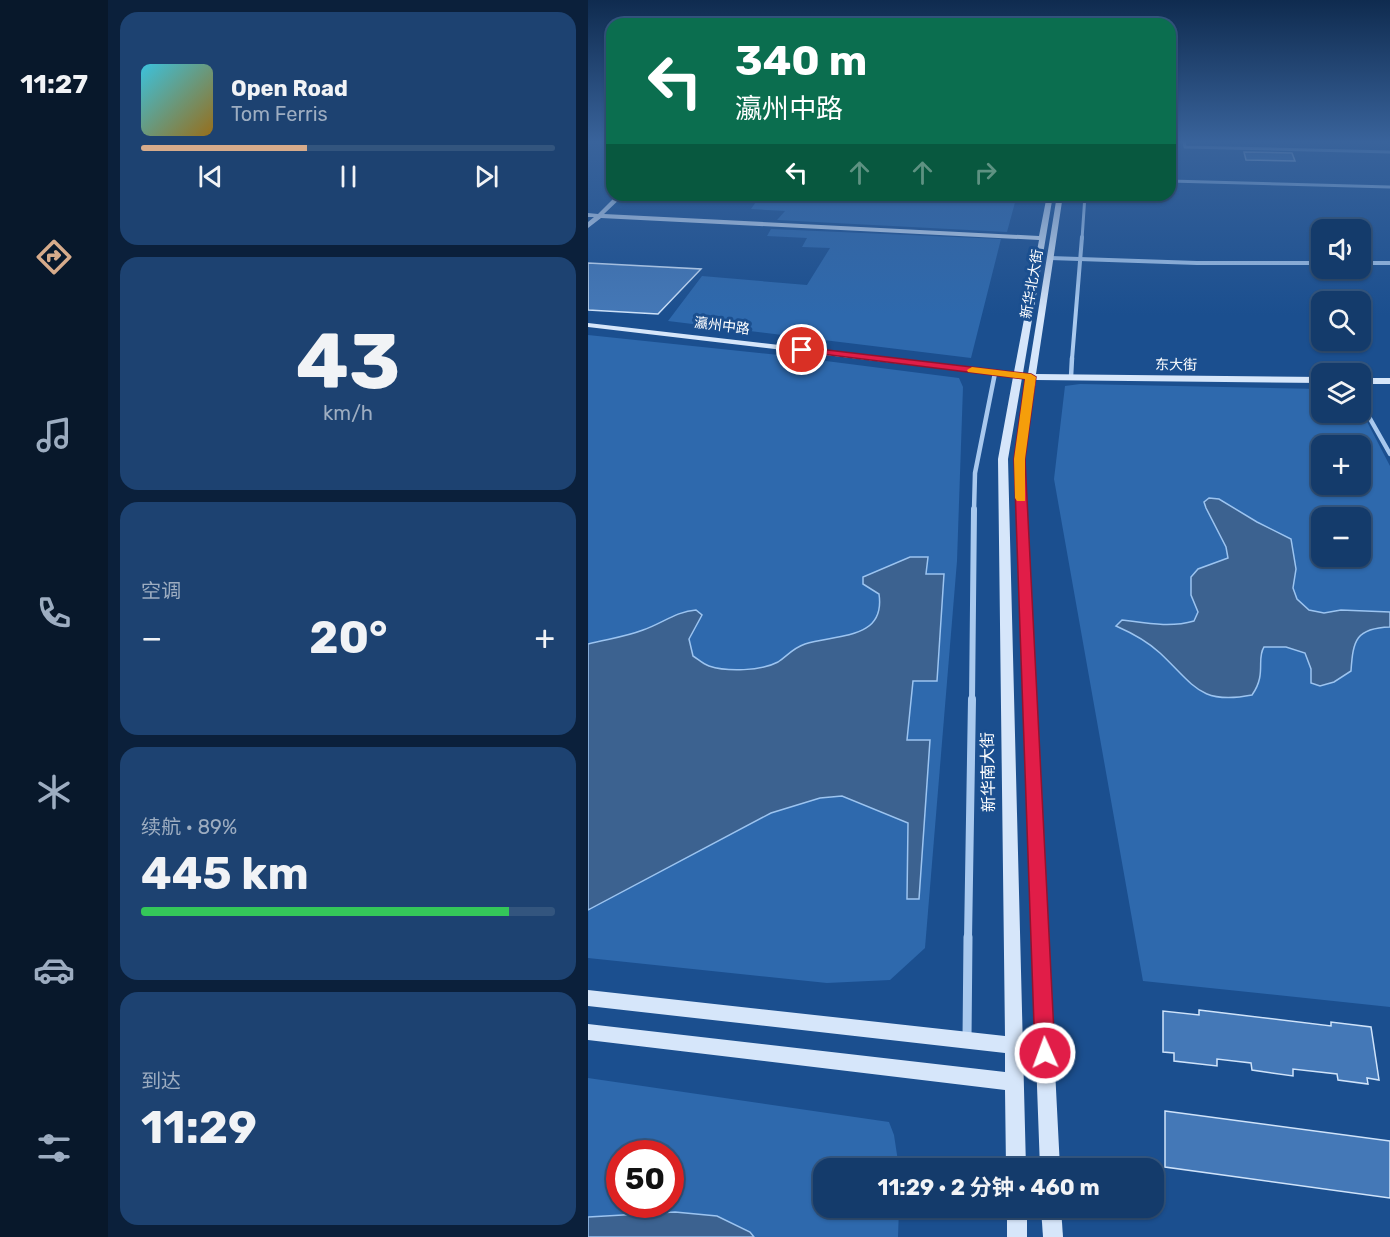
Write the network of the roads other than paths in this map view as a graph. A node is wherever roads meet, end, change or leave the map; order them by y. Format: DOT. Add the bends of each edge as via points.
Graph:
graph roads {
  1 [pos="615,201"];
  2 [pos="1049,201"];
  3 [pos="1059,201"];
  4 [pos="1085,201"];
  5 [pos="588,215"];
  6 [pos="599,216"];
  7 [pos="588,226"];
  8 [pos="1042,238"];
  9 [pos="1050,258"];
  10 [pos="1080,259"];
  11 [pos="1311,263"];
  12 [pos="1371,263"];
  13 [pos="1390,263"];
  14 [pos="588,325"];
  15 [pos="995,373"];
  16 [pos="1023,376"];
  17 [pos="1071,377"];
  18 [pos="1311,380"];
  19 [pos="1371,381"];
  20 [pos="1390,381"];
  21 [pos="1371,420"];
  22 [pos="1390,454"];
  23 [pos="588,998"];
  24 [pos="588,1032"];
  25 [pos="968,1041"];
  26 [pos="1014,1046"];
  27 [pos="1014,1082"];
  28 [pos="1016,1158"];
  29 [pos="1050,1158"];
  30 [pos="1017,1218"];
  31 [pos="1052,1218"];
  32 [pos="1017,1237"];
  33 [pos="1053,1237"];
  1 -- 6 [label="main road"];
  2 -- 8 [label="main road, 新华北大街"];
  3 -- 9 [label="main road, 新华北大街"];
  4 -- 10 [label="street"];
  5 -- 6 [label="main road"];
  6 -- 7 [label="main road"];
  6 -- 8 [label="main road"];
  8 -- 16 [label="main road, 新华北大街"];
  9 -- 10 [label="street"];
  9 -- 16 [label="main road, 新华北大街"];
  10 -- 11 [label="street"];
  10 -- 17 [label="street"];
  12 -- 13 [label="street"];
  14 -- 15 [label="main road, 瀛州中路"];
  15 -- 16 [label="main road, 瀛州中路"];
  15 -- 25 [label="street" via="975,473"];
  16 -- 17 [label="main road, 东大街"];
  16 -- 26 [label="main road, 新华南大街" via="1003,459"];
  16 -- 29 [label="main road" via="1019,459"];
  17 -- 18 [label="main road, 东大街"];
  19 -- 20 [label="main road"];
  21 -- 22 [label="street"];
  23 -- 25 [label="main road"];
  24 -- 27 [label="main road"];
  25 -- 26 [label="main road"];
  26 -- 27 [label="main road, 新华南大街"];
  27 -- 28 [label="main road, 新华南大街"];
  30 -- 32 [label="main road"];
  31 -- 33 [label="main road"];
}
